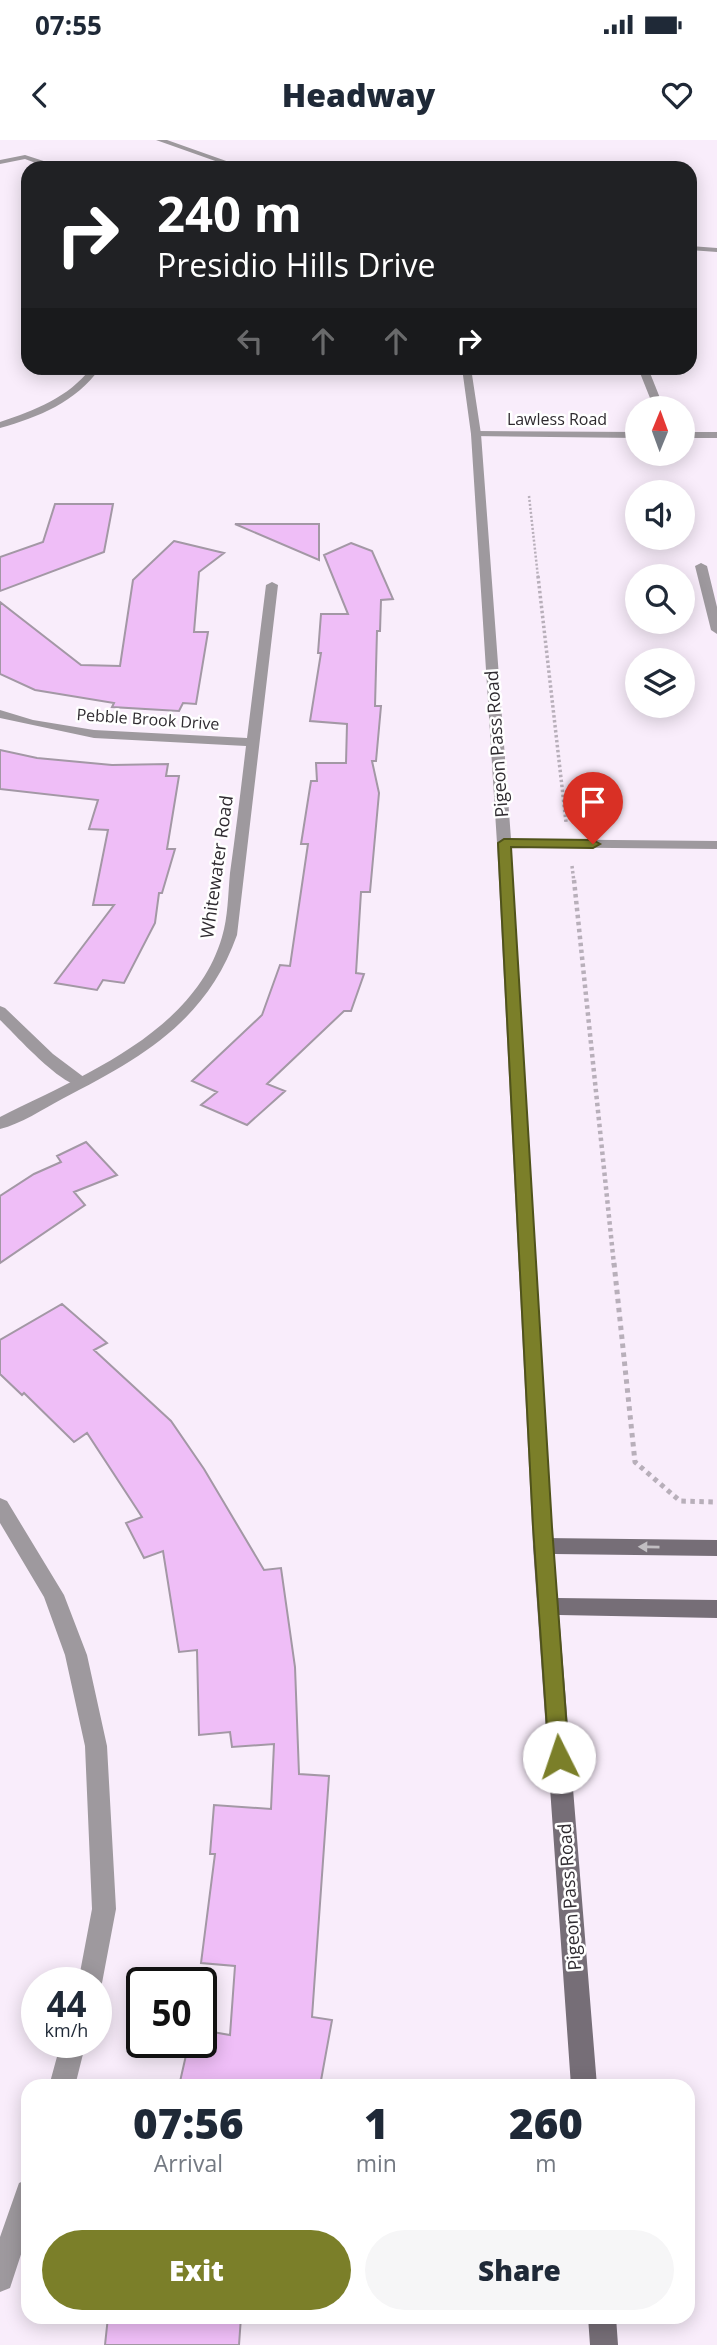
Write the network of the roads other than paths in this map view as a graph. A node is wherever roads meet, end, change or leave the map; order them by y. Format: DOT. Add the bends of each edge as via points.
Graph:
graph roads {
  1 [pos="160,140"];
  2 [pos="36,161"];
  3 [pos="222,161"];
  4 [pos="0,162"];
  5 [pos="697,249"];
  6 [pos="717,250"];
  7 [pos="88,375"];
  8 [pos="467,375"];
  9 [pos="646,375"];
  10 [pos="654,396"];
  11 [pos="0,425"];
  12 [pos="477,434"];
  13 [pos="625,435"];
  14 [pos="695,435"];
  15 [pos="717,435"];
  16 [pos="701,566"];
  17 [pos="272,585"];
  18 [pos="717,630"];
  19 [pos="0,714"];
  20 [pos="254,742"];
  21 [pos="504,843"];
  22 [pos="717,845"];
  23 [pos="0,1011"];
  24 [pos="79,1082"];
  25 [pos="0,1124"];
  26 [pos="0,1506"];
  27 [pos="544,1546"];
  28 [pos="717,1548"];
  29 [pos="547,1605"];
  30 [pos="717,1609"];
  31 [pos="93,1967"];
  32 [pos="70,2058"];
  33 [pos="64,2079"];
  34 [pos="583,2079"];
  35 [pos="21,2214"];
  36 [pos="0,2278"];
  37 [pos="602,2324"];
  38 [pos="604,2345"];
  1 -- 3 [label="street"];
  2 -- 4 [label="street" via="25,157"];
  5 -- 6 [label="street"];
  7 -- 11 [label="street" via="46,408"];
  8 -- 12 [label="street, Pigeon Pass Road"];
  9 -- 10 [label="street"];
  12 -- 13 [label="street, Lawless Road"];
  12 -- 21 [label="street, Pigeon Pass Road"];
  14 -- 15 [label="street"];
  16 -- 18 [label="street"];
  17 -- 20 [label="street, Whitewater Road"];
  19 -- 20 [label="street, Pebble Brook Drive" via="105,737"];
  20 -- 24 [label="street, Whitewater Road" via="230,935 211,979 178,1017 142,1046"];
  21 -- 22 [label="street"];
  21 -- 27 [label="street, Pigeon Pass Road"];
  23 -- 24 [label="street"];
  24 -- 25 [label="street, Whitewater Road"];
  26 -- 31 [label="street" via="54,1595 76,1655 96,1746 104,1909"];
  28 -- 27 [label="main road, one-way"];
  27 -- 29 [label="main road, Pigeon Pass Road"];
  29 -- 30 [label="main road"];
  29 -- 34 [label="main road, Pigeon Pass Road"];
  32 -- 33 [label="street"];
  35 -- 36 [label="street"];
  37 -- 38 [label="main road"];
}
